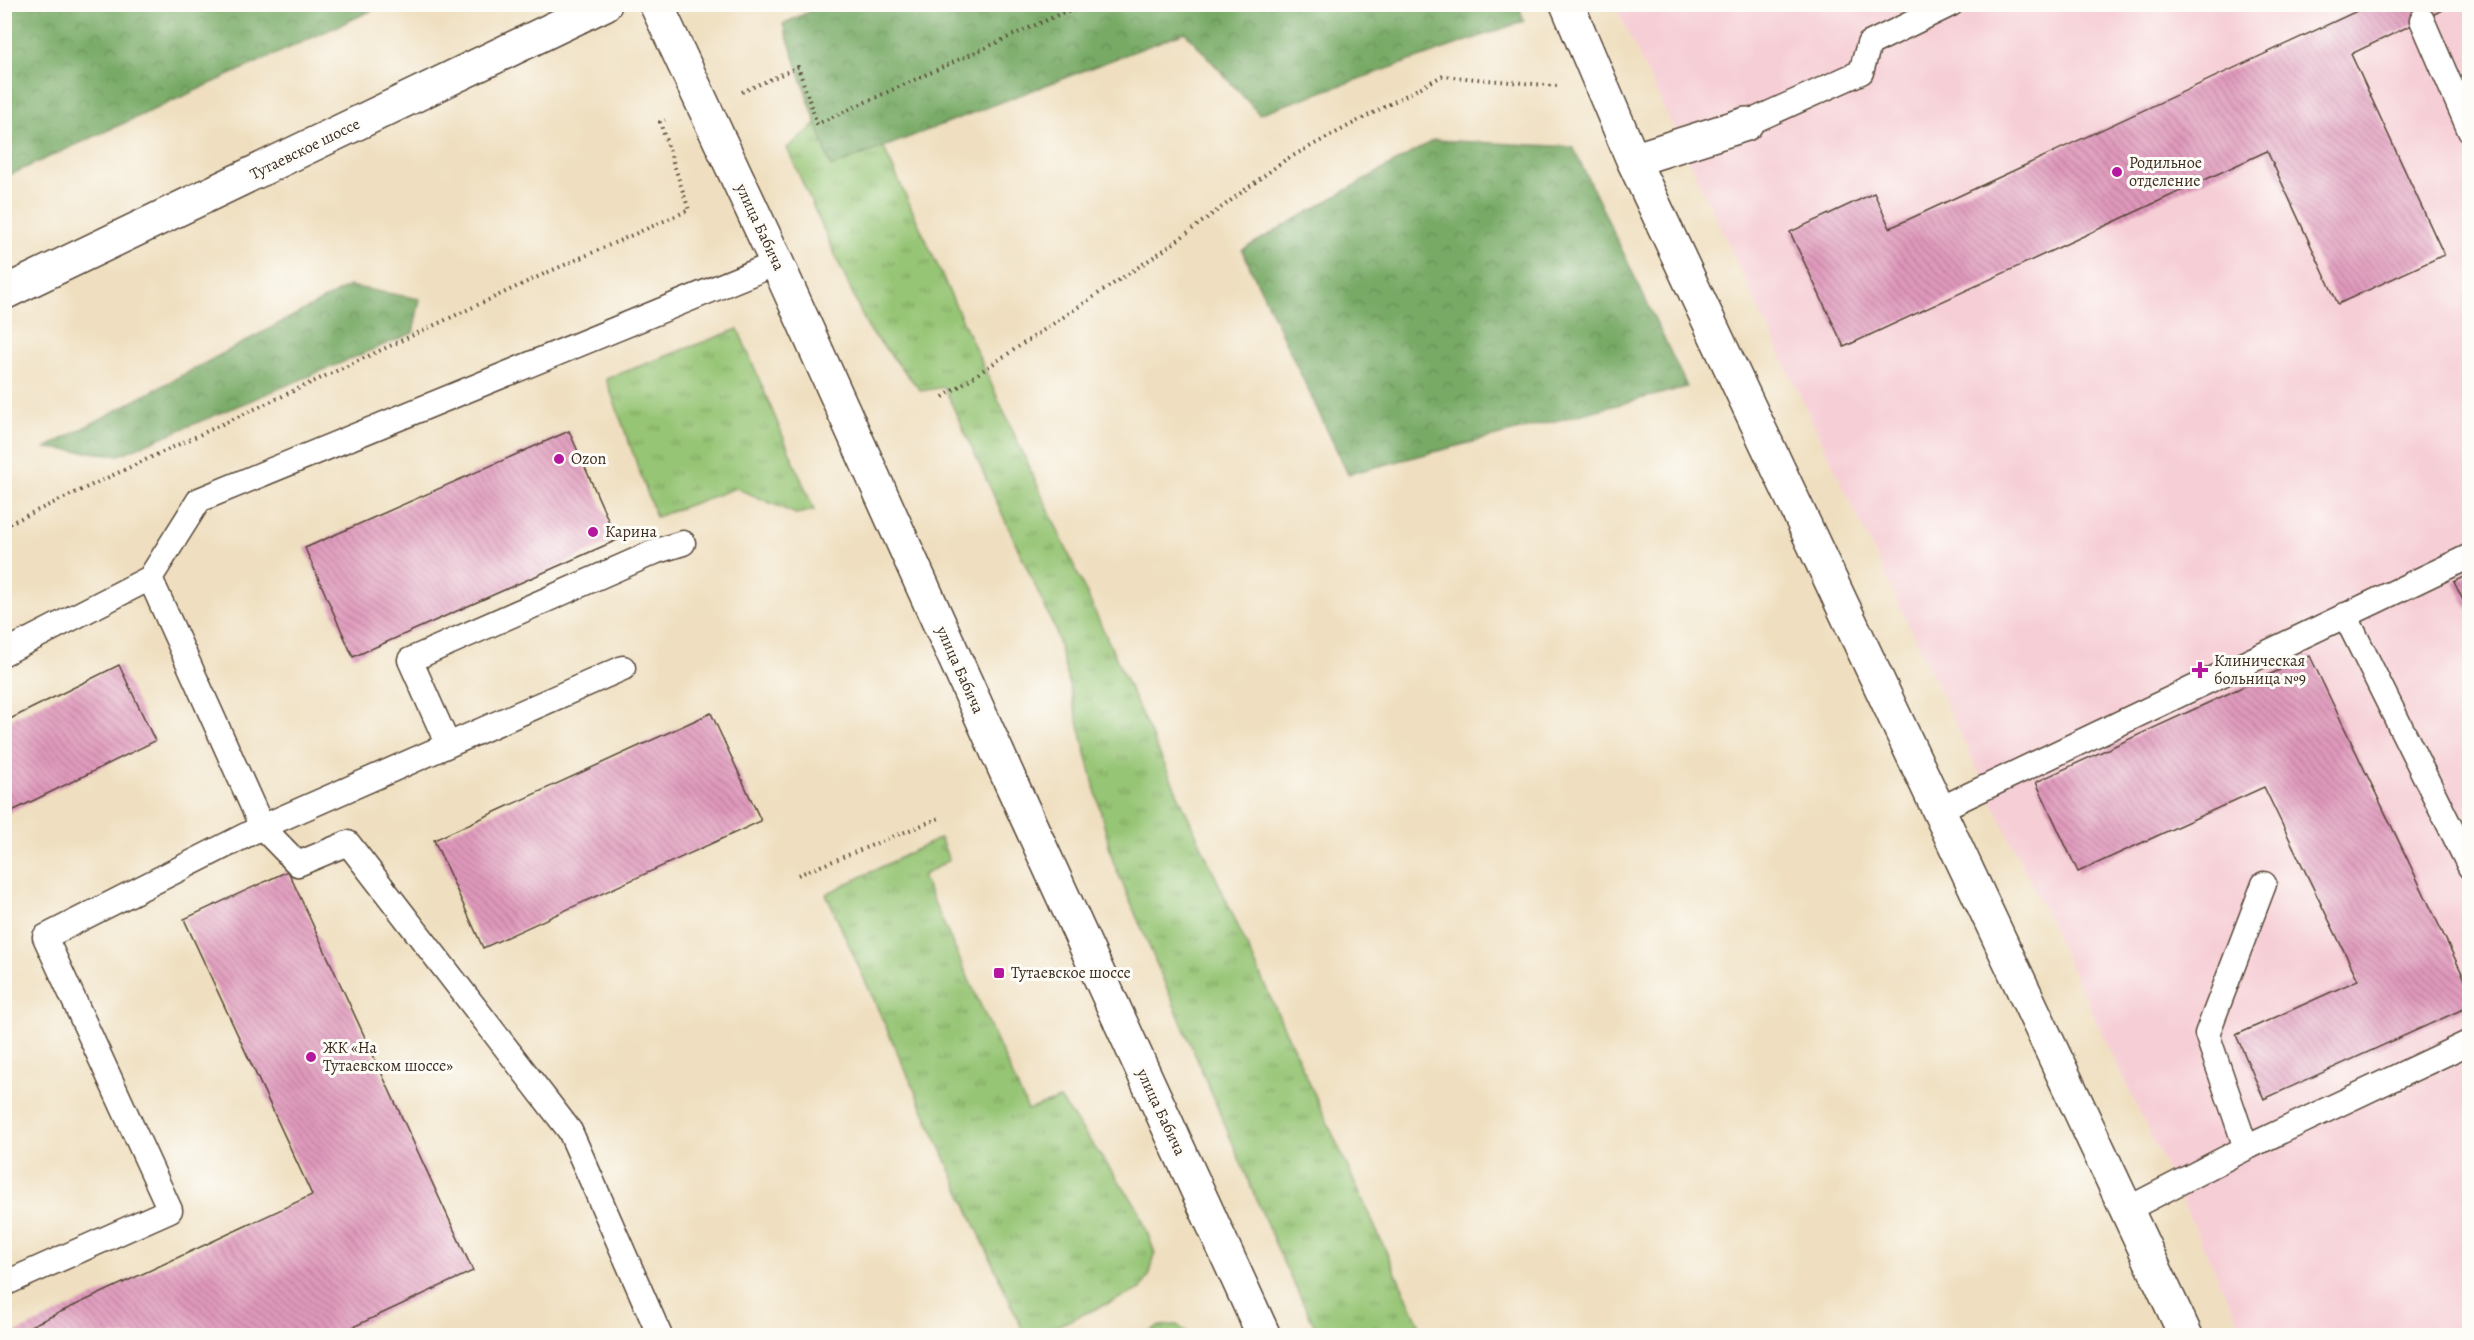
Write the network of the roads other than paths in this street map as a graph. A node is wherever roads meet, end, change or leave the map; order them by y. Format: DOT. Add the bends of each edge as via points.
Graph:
graph roads {
  1 [pos="605,4"];
  2 [pos="656,4"];
  3 [pos="1567,4"];
  4 [pos="1952,4"];
  5 [pos="2422,20"];
  6 [pos="1746,124"];
  7 [pos="2469,130"];
  8 [pos="1633,160"];
  9 [pos="777,263"];
  10 [pos="4,293"];
  11 [pos="683,543"];
  12 [pos="2469,556"];
  13 [pos="150,578"];
  14 [pos="2345,615"];
  15 [pos="4,653"];
  16 [pos="623,668"];
  17 [pos="448,745"];
  18 [pos="1938,810"];
  19 [pos="262,826"];
  20 [pos="2469,867"];
  21 [pos="2264,884"];
  22 [pos="2469,1042"];
  23 [pos="2246,1148"];
  24 [pos="2126,1210"];
  25 [pos="4,1284"];
  26 [pos="660,1335"];
  27 [pos="1264,1335"];
  28 [pos="2186,1335"];
  1 -- 10 [label="street, Тутаевское шоссе"];
  2 -- 9 [label="street, улица Бабича"];
  3 -- 8 [label="street"];
  4 -- 6 [label="lane" via="1869,44 1861,72"];
  5 -- 7 [label="lane"];
  6 -- 8 [label="street"];
  8 -- 18 [label="street"];
  9 -- 13 [label="lane" via="199,500"];
  9 -- 27 [label="street, улица Бабича"];
  11 -- 17 [label="lane" via="410,660"];
  12 -- 14 [label="lane"];
  13 -- 15 [label="lane"];
  13 -- 19 [label="lane"];
  14 -- 18 [label="lane"];
  14 -- 20 [label="lane"];
  16 -- 17 [label="lane"];
  17 -- 19 [label="lane"];
  18 -- 24 [label="street"];
  19 -- 25 [label="lane" via="45,937 170,1210"];
  19 -- 26 [label="lane" via="298,864 348,843 570,1131"];
  21 -- 23 [label="lane" via="2207,1034"];
  22 -- 23 [label="lane"];
  23 -- 24 [label="lane"];
  24 -- 28 [label="street"];
}
